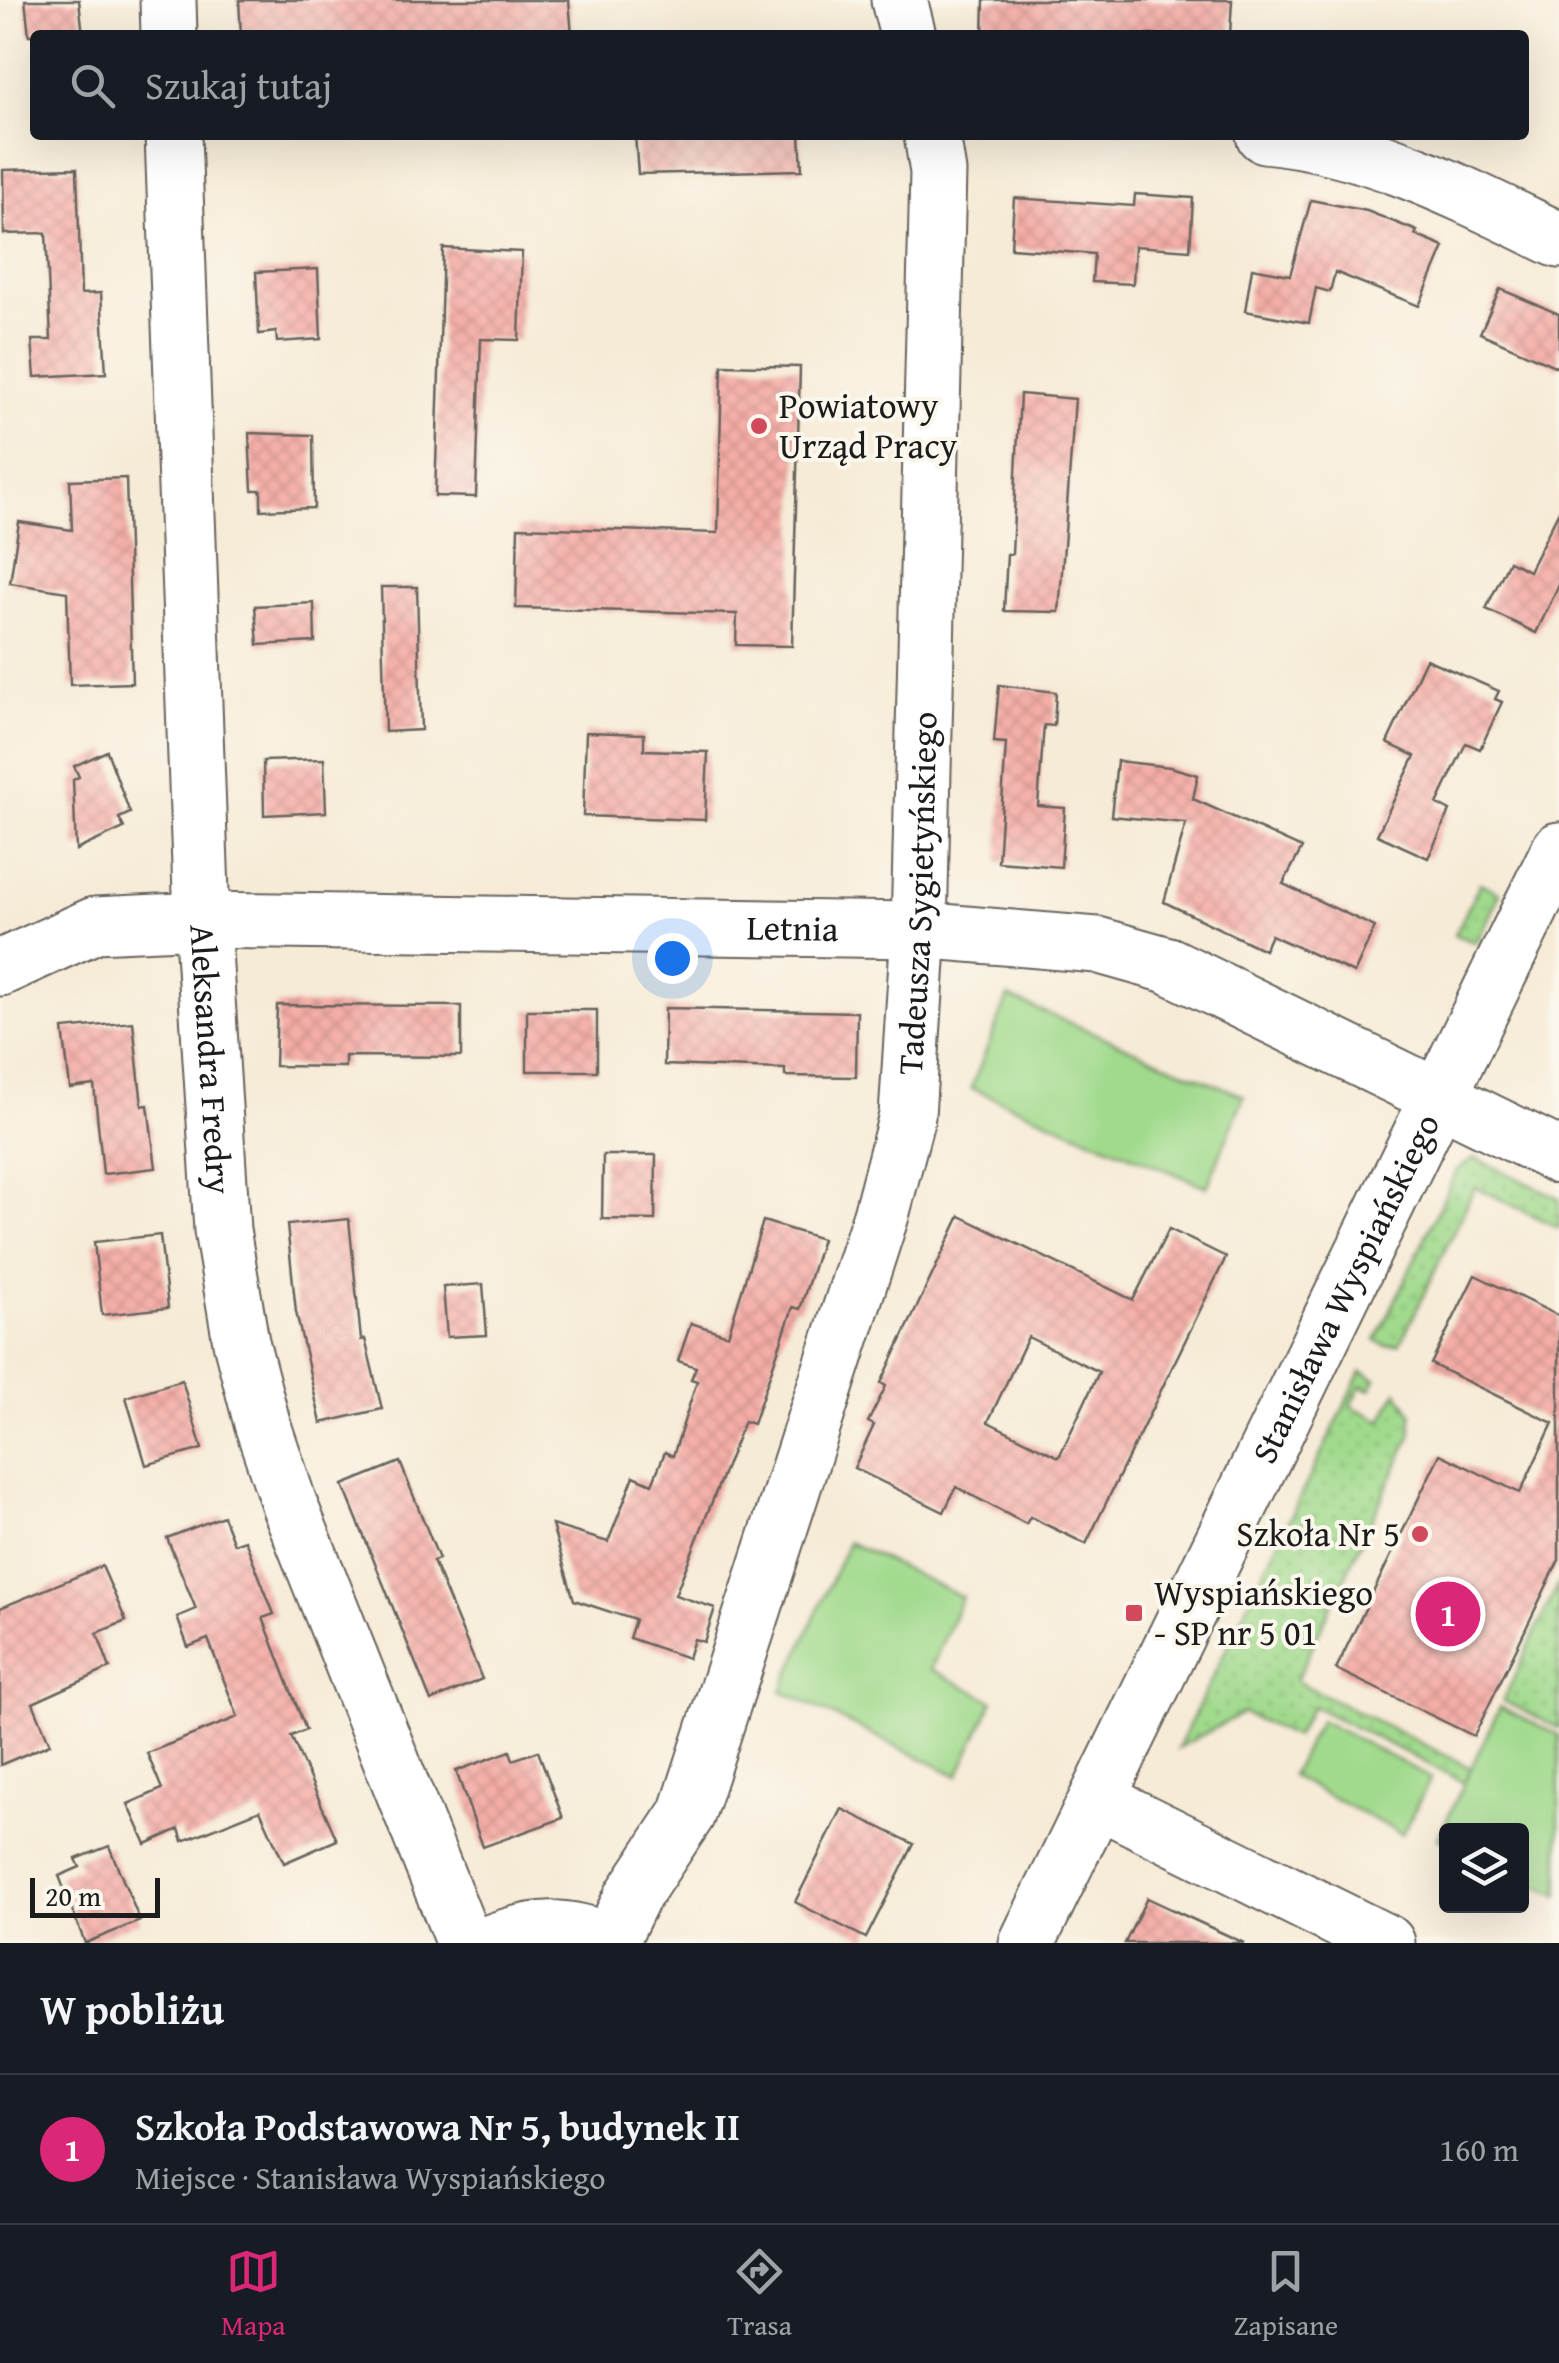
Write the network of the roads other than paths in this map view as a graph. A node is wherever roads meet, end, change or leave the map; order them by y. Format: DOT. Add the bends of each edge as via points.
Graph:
graph roads {
  1 [pos="168,0"];
  2 [pos="899,0"];
  3 [pos="169,30"];
  4 [pos="907,30"];
  5 [pos="173,140"];
  6 [pos="933,140"];
  7 [pos="1290,140"];
  8 [pos="1559,240"];
  9 [pos="1559,850"];
  10 [pos="202,920"];
  11 [pos="919,930"];
  12 [pos="0,968"];
  13 [pos="1440,1096"];
  14 [pos="1559,1156"];
  15 [pos="1098,1800"];
  16 [pos="611,1942"];
  17 [pos="464,1943"];
  18 [pos="489,1943"];
  19 [pos="1027,1943"];
  20 [pos="1386,1943"];
  1 -- 3 [label="street"];
  2 -- 4 [label="street"];
  5 -- 10 [label="street, Aleksandra Fredry"];
  6 -- 11 [label="street, Tadeusza Sygietyńskiego" via="938,172"];
  7 -- 8 [label="street" via="1374,156"];
  9 -- 13 [label="street, Stanisława Wyspiańskiego"];
  10 -- 11 [label="street, Letnia"];
  10 -- 12 [label="street, Letnia" via="95,925"];
  10 -- 17 [label="street, Aleksandra Fredry" via="222,1230 241,1342 289,1504"];
  11 -- 13 [label="street, Letnia" via="1097,945 1168,965"];
  11 -- 16 [label="street, Tadeusza Sygietyńskiego" via="907,1116 880,1215 686,1814"];
  13 -- 14 [label="street, Letnia"];
  13 -- 15 [label="street, Stanisława Wyspiańskiego"];
  15 -- 19 [label="street, Stanisława Wyspiańskiego"];
  15 -- 20 [label="street"];
  16 -- 18 [label="street" via="571,1927 523,1930"];
}
